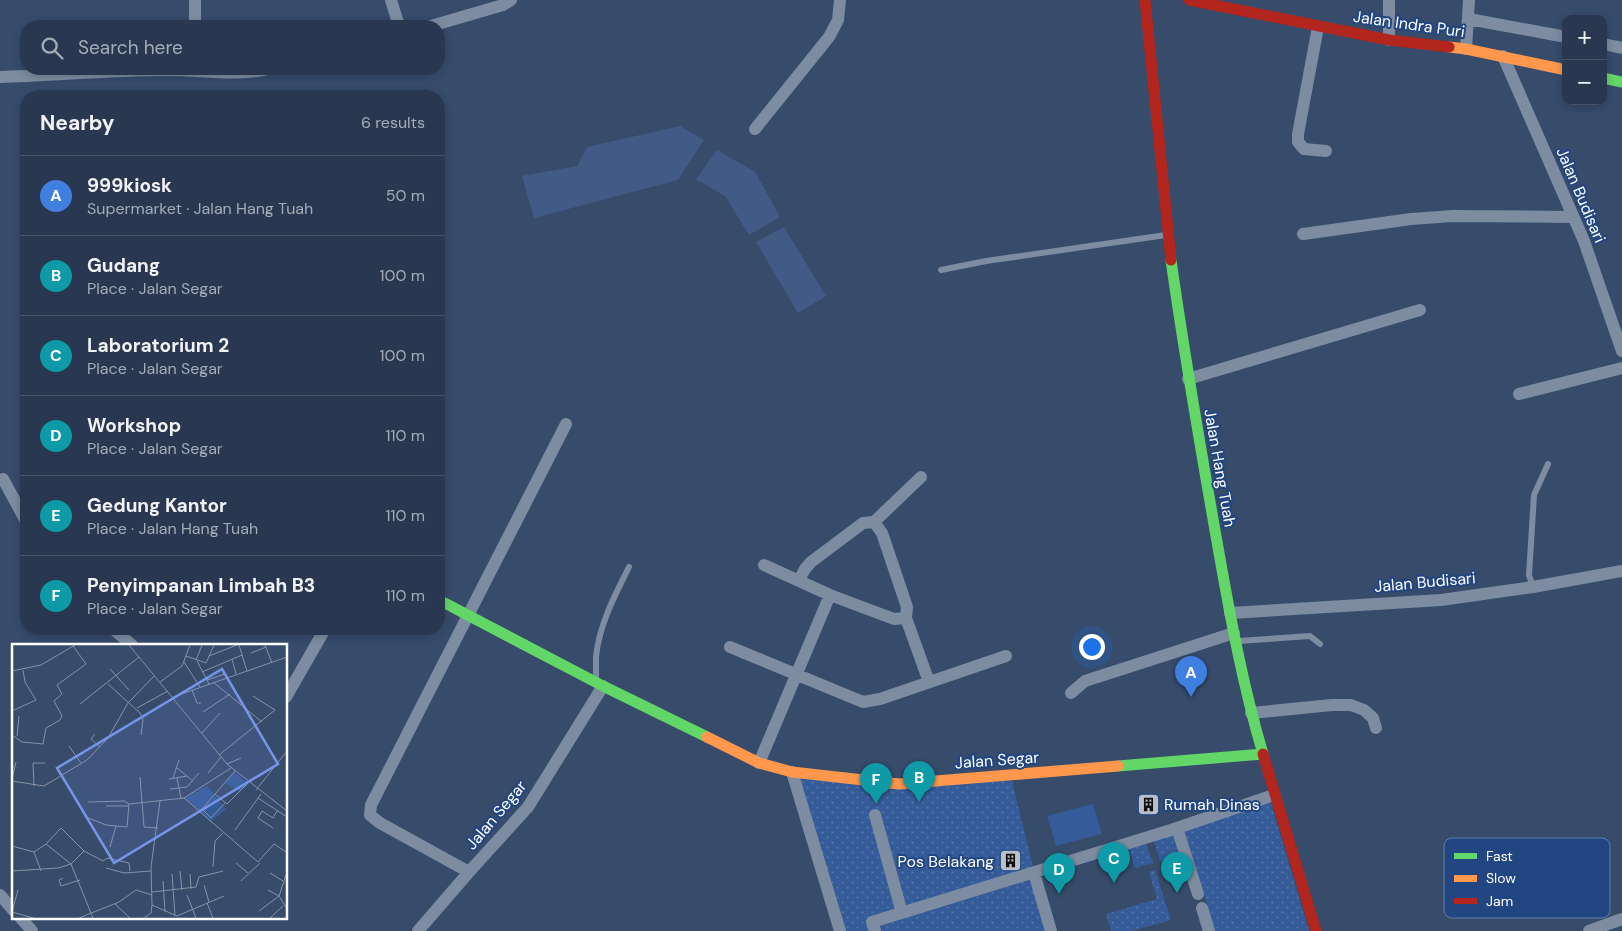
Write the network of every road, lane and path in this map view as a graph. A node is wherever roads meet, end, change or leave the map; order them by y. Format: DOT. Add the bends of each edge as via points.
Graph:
graph roads {
  1 [pos="194,0"];
  2 [pos="391,0"];
  3 [pos="510,0"];
  4 [pos="840,0"];
  5 [pos="1145,0"];
  6 [pos="1189,0"];
  7 [pos="1389,0"];
  8 [pos="1469,0"];
  9 [pos="1469,19"];
  10 [pos="195,20"];
  11 [pos="397,20"];
  12 [pos="445,22"];
  13 [pos="1318,27"];
  14 [pos="1562,36"];
  15 [pos="1389,40"];
  16 [pos="1607,45"];
  17 [pos="1622,48"];
  18 [pos="1466,49"];
  19 [pos="1503,56"];
  20 [pos="1562,69"];
  21 [pos="54,75"];
  22 [pos="0,78"];
  23 [pos="1607,79"];
  24 [pos="1622,82"];
  25 [pos="755,129"];
  26 [pos="1326,151"];
  27 [pos="1573,218"];
  28 [pos="1303,234"];
  29 [pos="1167,235"];
  30 [pos="941,270"];
  31 [pos="1420,310"];
  32 [pos="1622,351"];
  33 [pos="1622,368"];
  34 [pos="1188,379"];
  35 [pos="1520,394"];
  36 [pos="566,424"];
  37 [pos="1548,464"];
  38 [pos="921,477"];
  39 [pos="3,479"];
  40 [pos="20,510"];
  41 [pos="874,522"];
  42 [pos="764,564"];
  43 [pos="629,567"];
  44 [pos="1622,571"];
  45 [pos="799,580"];
  46 [pos="1533,587"];
  47 [pos="830,594"];
  48 [pos="445,603"];
  49 [pos="1230,613"];
  50 [pos="468,615"];
  51 [pos="906,618"];
  52 [pos="120,635"];
  53 [pos="322,635"];
  54 [pos="1235,637"];
  55 [pos="131,644"];
  56 [pos="1320,644"];
  57 [pos="730,647"];
  58 [pos="1006,656"];
  59 [pos="796,674"];
  60 [pos="929,682"];
  61 [pos="600,684"];
  62 [pos="1071,693"];
  63 [pos="288,694"];
  64 [pos="1251,713"];
  65 [pos="1376,728"];
  66 [pos="1262,754"];
  67 [pos="759,763"];
  68 [pos="792,772"];
  69 [pos="1274,795"];
  70 [pos="876,815"];
  71 [pos="1177,828"];
  72 [pos="469,872"];
  73 [pos="1034,873"];
  74 [pos="1198,894"];
  75 [pos="0,895"];
  76 [pos="1202,908"];
  77 [pos="12,909"];
  78 [pos="902,913"];
  79 [pos="21,918"];
  80 [pos="1622,919"];
  81 [pos="32,931"];
  82 [pos="418,931"];
  83 [pos="840,931"];
  84 [pos="874,931"];
  85 [pos="1051,931"];
  86 [pos="1209,931"];
  87 [pos="1316,931"];
  88 [pos="1589,931"];
  1 -- 10 [label="street"];
  2 -- 11 [label="street"];
  3 -- 12 [label="street" via="503,5"];
  4 -- 25 [label="street" via="838,20 829,37"];
  5 -- 29 [label="street, Jalan Hang Tuah"];
  6 -- 13 [label="street, Jalan Indra Puri"];
  7 -- 15 [label="street"];
  8 -- 9 [label="street"];
  9 -- 14 [label="street"];
  9 -- 18 [label="street"];
  13 -- 15 [label="street, Jalan Indra Puri"];
  13 -- 26 [label="street" via="1298,142 1304,148"];
  15 -- 18 [label="street, Jalan Indra Puri"];
  16 -- 17 [label="street"];
  18 -- 19 [label="street, Jalan Indra Puri"];
  19 -- 20 [label="street, Jalan Indra Puri"];
  19 -- 27 [label="street, Jalan Budisari"];
  21 -- 22 [label="street"];
  23 -- 24 [label="street"];
  27 -- 28 [label="street" via="1453,216"];
  27 -- 32 [label="street, Jalan Budisari"];
  29 -- 30 [label="lane"];
  29 -- 34 [label="street, Jalan Hang Tuah"];
  31 -- 34 [label="street"];
  33 -- 35 [label="street"];
  34 -- 49 [label="street, Jalan Hang Tuah"];
  36 -- 50 [label="street"];
  37 -- 46 [label="lane" via="1534,494 1530,575"];
  38 -- 41 [label="street"];
  39 -- 40 [label="street"];
  41 -- 45 [label="street" via="863,523 811,562"];
  41 -- 51 [label="street" via="882,533 907,607"];
  42 -- 45 [label="street"];
  43 -- 61 [label="lane" via="602,630 596,657"];
  44 -- 46 [label="street, Jalan Budisari"];
  45 -- 47 [label="street"];
  46 -- 49 [label="street, Jalan Budisari" via="1441,600"];
  47 -- 51 [label="street" via="894,619"];
  47 -- 59 [label="street"];
  48 -- 50 [label="street"];
  49 -- 54 [label="street, Jalan Hang Tuah"];
  50 -- 61 [label="street"];
  50 -- 72 [label="street" via="371,804 370,815"];
  51 -- 60 [label="street"];
  52 -- 55 [label="street"];
  53 -- 63 [label="street"];
  54 -- 56 [label="lane" via="1310,636"];
  54 -- 62 [label="street" via="1085,681"];
  54 -- 64 [label="street, Jalan Hang Tuah"];
  57 -- 59 [label="street"];
  58 -- 60 [label="street"];
  59 -- 60 [label="street" via="863,702"];
  59 -- 67 [label="street"];
  61 -- 67 [label="street, Jalan Segar"];
  61 -- 72 [label="street, Jalan Segar" via="528,807"];
  64 -- 65 [label="street" via="1351,705 1373,718"];
  64 -- 66 [label="street, Jalan Hang Tuah"];
  66 -- 68 [label="street, Jalan Segar" via="899,784"];
  66 -- 69 [label="street, Jalan Hang Tuah"];
  67 -- 68 [label="street, Jalan Segar"];
  68 -- 83 [label="street"];
  69 -- 71 [label="street"];
  69 -- 87 [label="street, Jalan Hang Tuah"];
  70 -- 78 [label="street"];
  71 -- 73 [label="street"];
  71 -- 74 [label="street"];
  72 -- 82 [label="street, Jalan Segar"];
  73 -- 78 [label="street"];
  73 -- 85 [label="street"];
  75 -- 77 [label="street"];
  76 -- 86 [label="street"];
  78 -- 84 [label="street" via="872,922"];
  79 -- 81 [label="street"];
  80 -- 88 [label="street"];
}
